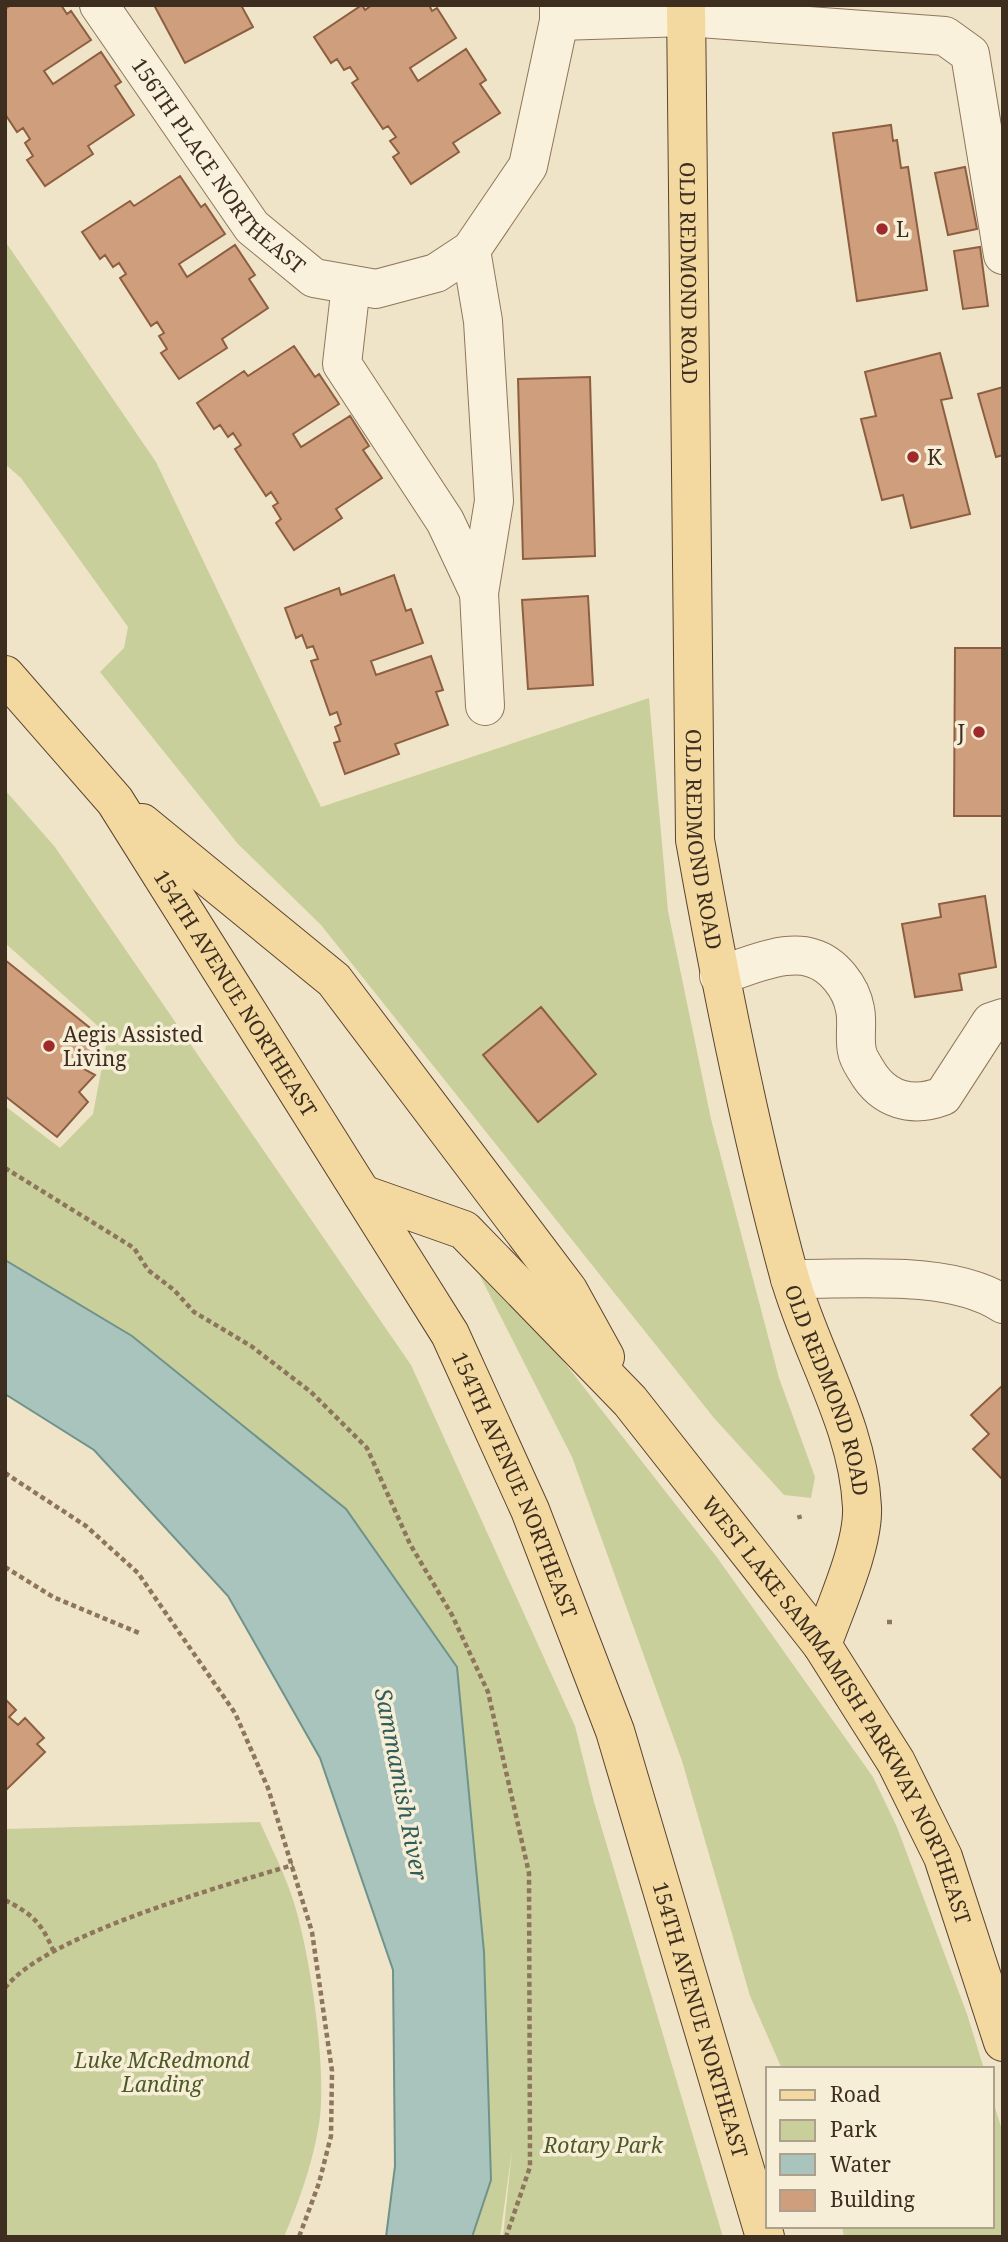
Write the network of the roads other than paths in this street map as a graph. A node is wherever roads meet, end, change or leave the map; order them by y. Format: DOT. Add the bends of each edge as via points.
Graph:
graph roads {
  1 [pos="99,5"];
  2 [pos="686,11"];
  3 [pos="559,13"];
  4 [pos="471,250"];
  5 [pos="1003,256"];
  6 [pos="351,285"];
  7 [pos="479,593"];
  8 [pos="5,675"];
  9 [pos="485,706"];
  10 [pos="115,801"];
  11 [pos="719,976"];
  12 [pos="1003,1017"];
  13 [pos="362,1195"];
  14 [pos="790,1279"];
  15 [pos="1003,1304"];
  16 [pos="630,1401"];
  17 [pos="822,1644"];
  18 [pos="1003,2042"];
  19 [pos="765,2237"];
  1 -- 6 [label="street, 156TH PLACE NORTHEAST" via="252,227 314,278"];
  2 -- 3 [label="street"];
  2 -- 5 [label="street" via="945,36 970,54"];
  2 -- 11 [label="main road, OLD REDMOND ROAD" via="695,839"];
  3 -- 4 [label="street" via="528,166"];
  4 -- 6 [label="street, 156TH PLACE NORTHEAST" via="436,273 376,289"];
  4 -- 7 [label="street" via="483,321 494,501"];
  6 -- 7 [label="street" via="342,364 445,521"];
  7 -- 9 [label="street"];
  8 -- 10 [label="main road"];
  10 -- 13 [label="main road, 154TH AVENUE NORTHEAST"];
  10 -- 16 [label="main road" via="334,980 568,1290"];
  11 -- 12 [label="street" via="783,957 810,957 827,965 842,978 855,1007 857,1053 871,1079 887,1096 910,1102 943,1096 991,1022"];
  11 -- 14 [label="main road, OLD REDMOND ROAD"];
  13 -- 16 [label="main road" via="464,1230"];
  13 -- 19 [label="main road, 154TH AVENUE NORTHEAST" via="450,1334 530,1510 615,1731"];
  14 -- 15 [label="street" via="932,1282 986,1294"];
  14 -- 17 [label="main road, OLD REDMOND ROAD" via="850,1434 863,1509 853,1559"];
  16 -- 17 [label="main road, WEST LAKE SAMMAMISH PARKWAY NORTHEAST"];
  17 -- 18 [label="main road, WEST LAKE SAMMAMISH PARKWAY NORTHEAST" via="896,1762 943,1857"];
}
